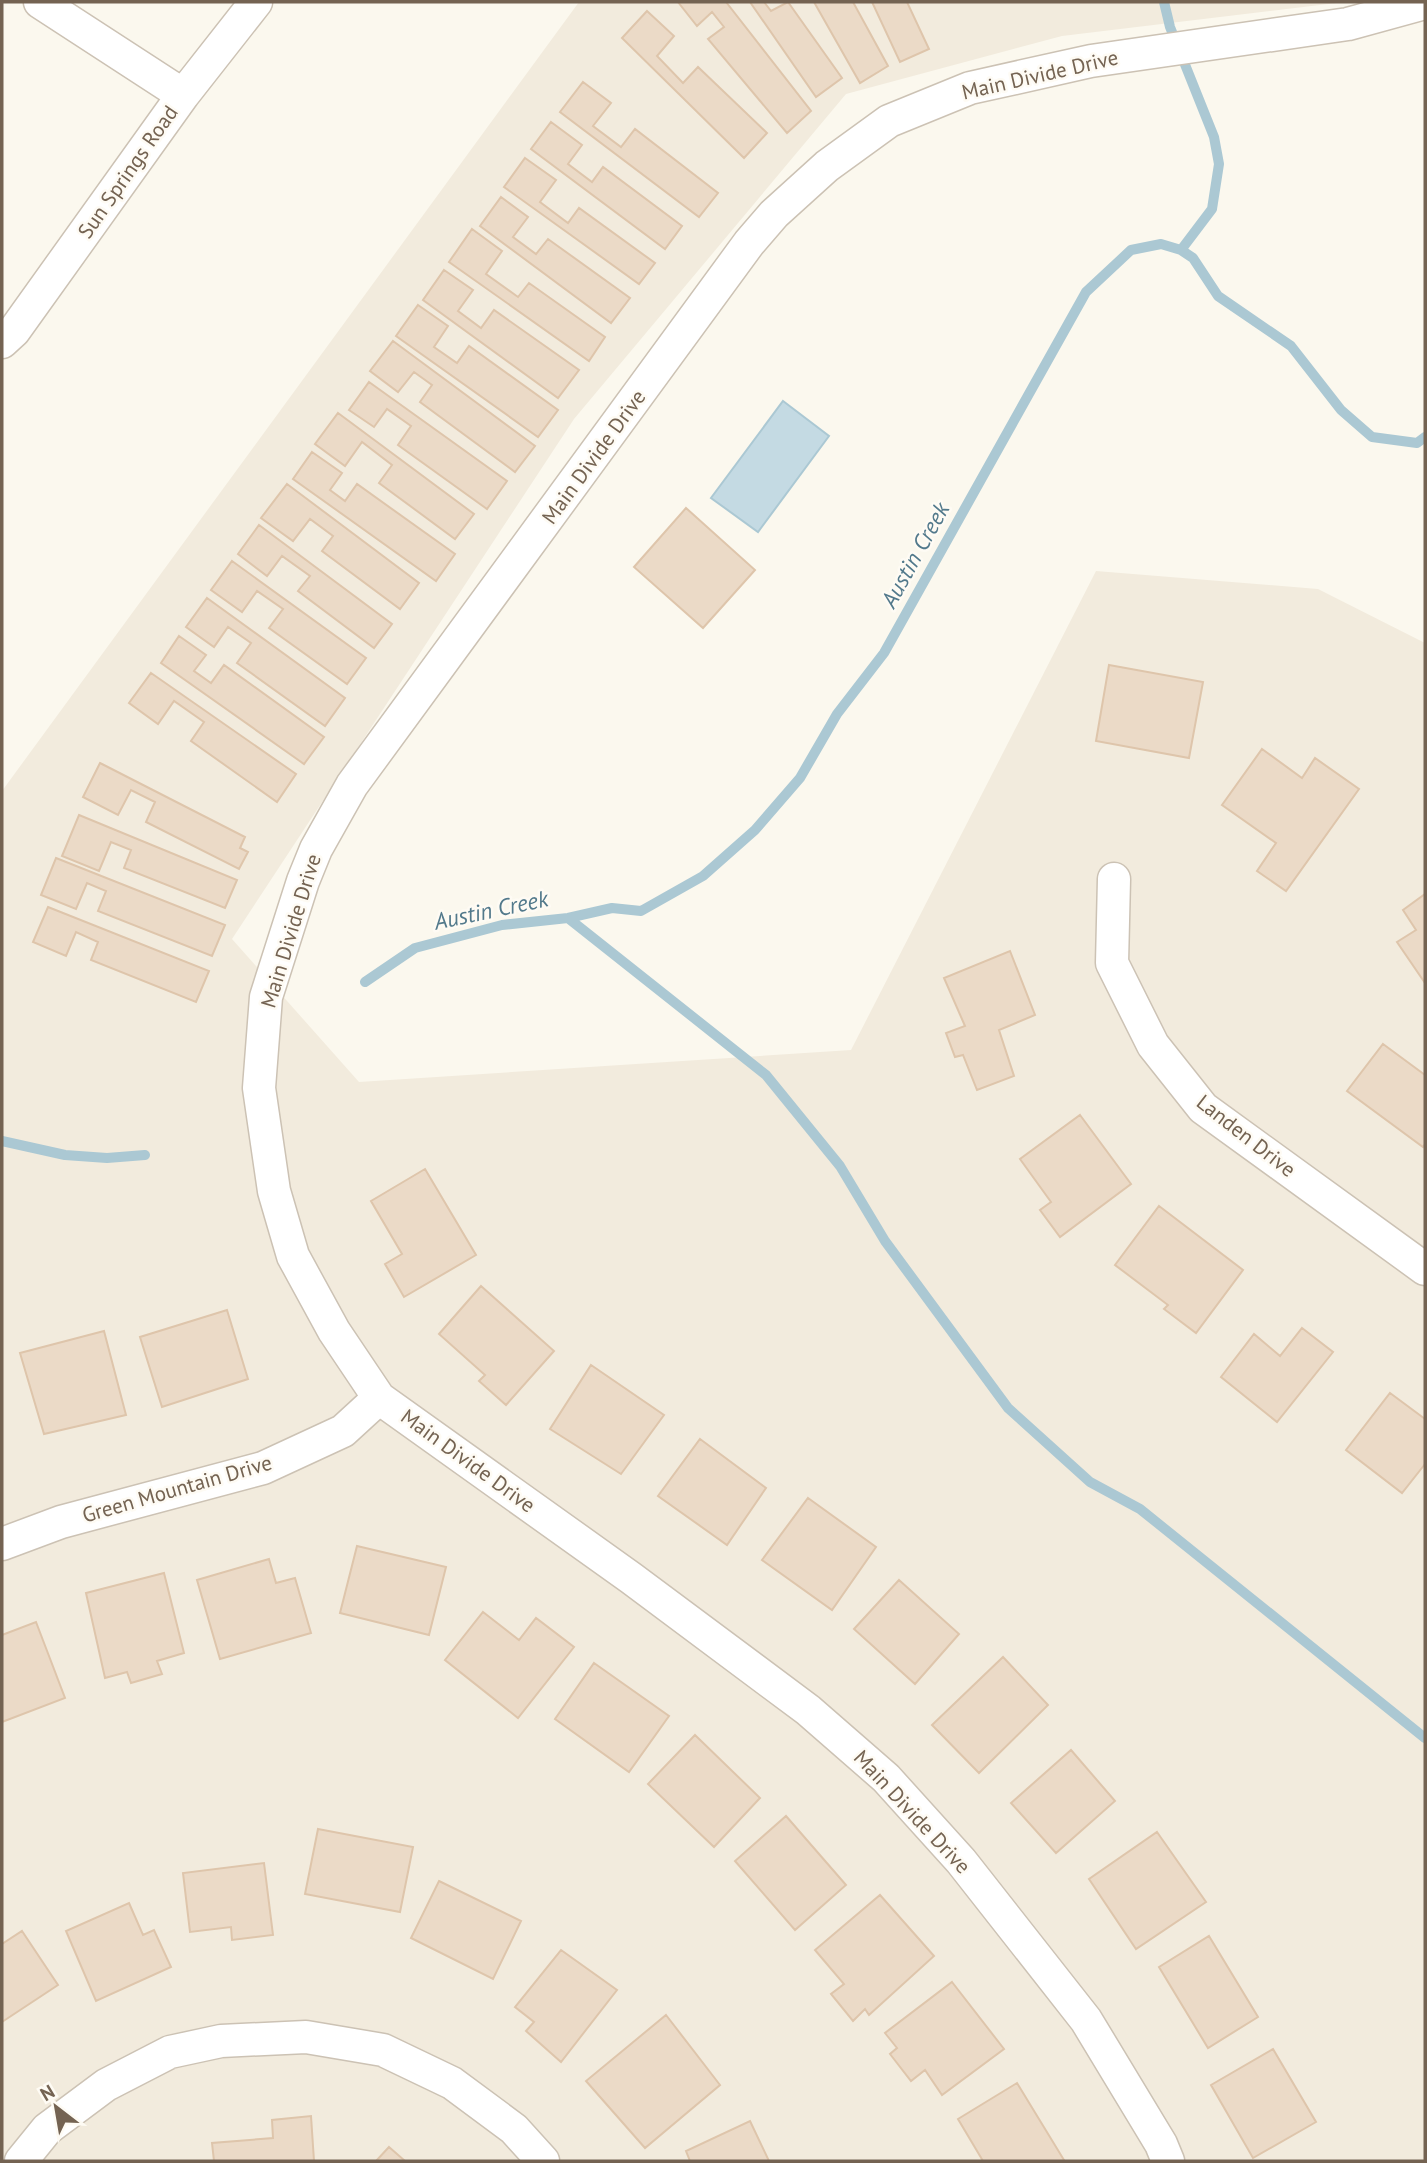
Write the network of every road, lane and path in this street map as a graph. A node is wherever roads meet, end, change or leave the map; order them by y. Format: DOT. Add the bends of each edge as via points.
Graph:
graph roads {
  1 [pos="40,2"];
  2 [pos="256,2"];
  3 [pos="1425,3"];
  4 [pos="183,95"];
  5 [pos="2,342"];
  6 [pos="1114,879"];
  7 [pos="1425,1269"];
  8 [pos="379,1398"];
  9 [pos="2,1544"];
  10 [pos="20,2161"];
  11 [pos="543,2161"];
  12 [pos="1168,2161"];
  1 -- 4 [label="street"];
  2 -- 4 [label="street, Sun Springs Road"];
  3 -- 8 [label="street, Main Divide Drive" via="1348,24 1091,61 970,88 889,121 827,166 749,243 382,742 352,785 303,881 266,997 259,1088 272,1178 293,1256 334,1331"];
  4 -- 5 [label="street, Sun Springs Road"];
  6 -- 7 [label="street, Landen Drive" via="1112,963 1153,1045 1203,1108"];
  8 -- 9 [label="street, Green Mountain Drive" via="343,1431 263,1468 61,1522"];
  8 -- 12 [label="street, Main Divide Drive" via="631,1578 807,1710 886,1778 961,1861 1086,2020"];
  10 -- 11 [label="street" via="47,2129 106,2085 170,2052 222,2041 306,2037 383,2050 452,2083 514,2129"];
}
